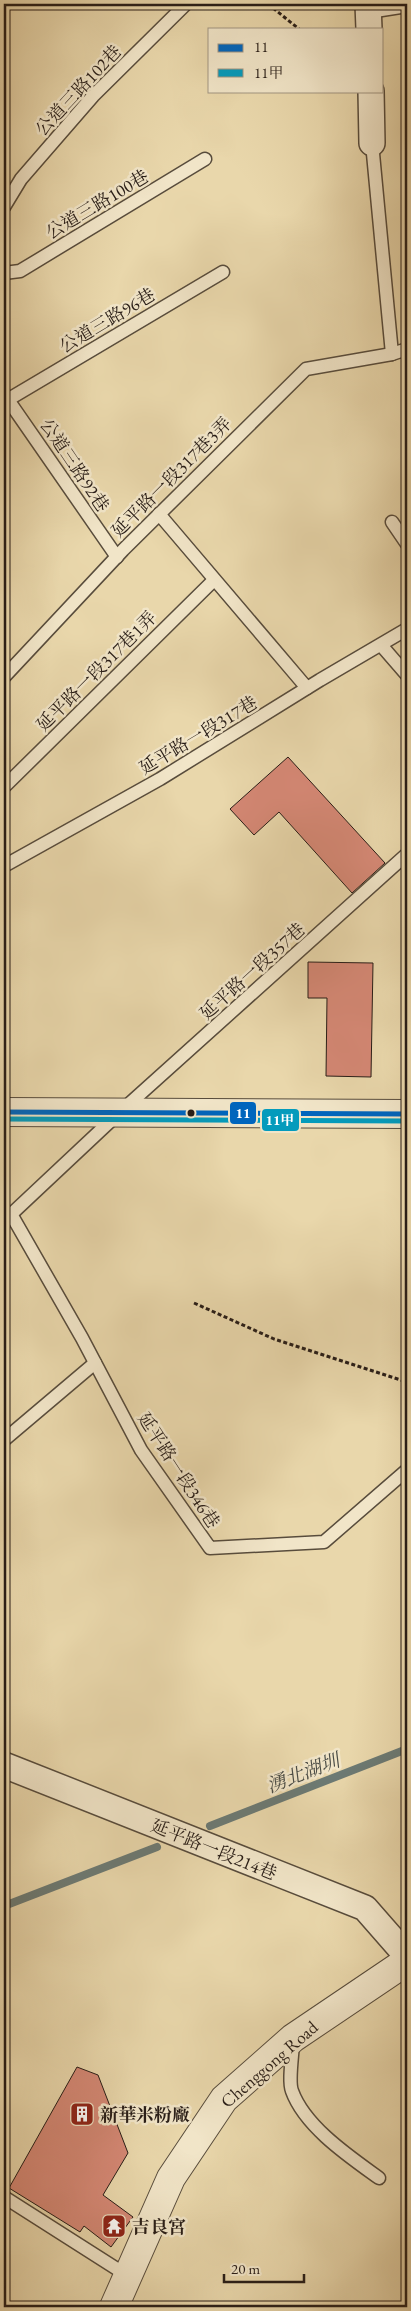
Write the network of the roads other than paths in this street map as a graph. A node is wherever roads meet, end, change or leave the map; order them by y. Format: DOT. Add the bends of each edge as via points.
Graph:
graph roads {
  1 [pos="186,4"];
  2 [pos="407,6"];
  3 [pos="369,15"];
  4 [pos="371,92"];
  5 [pos="372,143"];
  6 [pos="205,159"];
  7 [pos="4,207"];
  8 [pos="4,272"];
  9 [pos="223,272"];
  10 [pos="407,350"];
  11 [pos="392,354"];
  12 [pos="6,396"];
  13 [pos="159,514"];
  14 [pos="392,522"];
  15 [pos="407,544"];
  16 [pos="117,556"];
  17 [pos="214,580"];
  18 [pos="407,629"];
  19 [pos="381,644"];
  20 [pos="407,675"];
  21 [pos="4,677"];
  22 [pos="307,688"];
  23 [pos="4,787"];
  24 [pos="407,854"];
  25 [pos="4,866"];
  26 [pos="4,1112"];
  27 [pos="119,1113"];
  28 [pos="407,1114"];
  29 [pos="8,1217"];
  30 [pos="95,1363"];
  31 [pos="4,1440"];
  32 [pos="407,1470"];
  33 [pos="4,1765"];
  34 [pos="407,1956"];
  35 [pos="407,1961"];
  36 [pos="294,2038"];
  37 [pos="379,2178"];
  38 [pos="4,2197"];
  39 [pos="128,2276"];
  40 [pos="114,2307"];
  1 -- 7 [label="lane, 公道三路102巷" via="93,96 21,179"];
  2 -- 3 [label="lane"];
  4 -- 5 [label="street"];
  5 -- 11 [label="lane"];
  6 -- 8 [label="lane, 公道三路100巷" via="20,271"];
  9 -- 12 [label="lane, 公道三路96巷"];
  10 -- 11 [label="lane, 延平路一段317巷3弄"];
  11 -- 13 [label="lane, 延平路一段317巷3弄" via="306,369"];
  12 -- 16 [label="lane, 公道三路92巷"];
  13 -- 16 [label="lane, 延平路一段317巷3弄"];
  13 -- 17 [label="lane"];
  14 -- 15 [label="lane"];
  16 -- 21 [label="lane, 延平路一段317巷3弄"];
  17 -- 22 [label="lane"];
  17 -- 23 [label="lane, 延平路一段317巷1弄"];
  18 -- 19 [label="lane, 延平路一段317巷"];
  19 -- 20 [label="lane"];
  19 -- 22 [label="lane, 延平路一段317巷"];
  22 -- 25 [label="lane, 延平路一段317巷" via="160,779"];
  24 -- 27 [label="lane, 延平路一段357巷"];
  26 -- 27 [label="street"];
  27 -- 28 [label="street"];
  27 -- 29 [label="lane, 延平路一段357巷"];
  29 -- 30 [label="lane, 延平路一段346巷"];
  30 -- 31 [label="lane"];
  30 -- 32 [label="lane, 延平路一段346巷" via="140,1450 210,1548 324,1542"];
  33 -- 34 [label="street, 延平路一段214巷" via="365,1908"];
  35 -- 36 [label="street, Chenggong Road"];
  36 -- 37 [label="lane" via="291,2090 304,2112 337,2147"];
  36 -- 39 [label="street, Chenggong Road" via="224,2099 171,2178"];
  38 -- 39 [label="lane"];
  39 -- 40 [label="street, Chenggong Road"];
}
